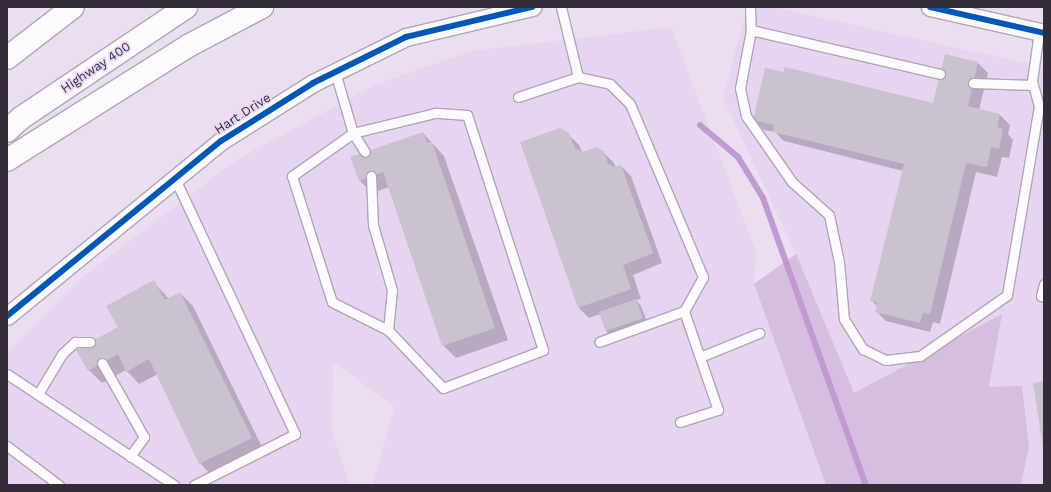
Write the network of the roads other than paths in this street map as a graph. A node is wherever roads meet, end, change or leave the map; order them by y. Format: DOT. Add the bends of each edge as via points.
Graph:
graph roads {
  1 [pos="73,7"];
  2 [pos="186,7"];
  3 [pos="262,7"];
  4 [pos="532,7"];
  5 [pos="561,7"];
  6 [pos="750,7"];
  7 [pos="930,7"];
  8 [pos="751,30"];
  9 [pos="1042,33"];
  10 [pos="7,58"];
  11 [pos="335,72"];
  12 [pos="940,74"];
  13 [pos="578,77"];
  14 [pos="973,83"];
  15 [pos="1033,85"];
  16 [pos="518,97"];
  17 [pos="7,131"];
  18 [pos="352,133"];
  19 [pos="365,152"];
  20 [pos="7,160"];
  21 [pos="371,176"];
  22 [pos="175,179"];
  23 [pos="1044,284"];
  24 [pos="1044,297"];
  25 [pos="684,311"];
  26 [pos="7,316"];
  27 [pos="388,330"];
  28 [pos="759,333"];
  29 [pos="90,342"];
  30 [pos="599,342"];
  31 [pos="700,357"];
  32 [pos="102,363"];
  33 [pos="7,374"];
  34 [pos="38,394"];
  35 [pos="680,422"];
  36 [pos="7,446"];
  37 [pos="130,456"];
  38 [pos="59,485"];
  39 [pos="174,485"];
  40 [pos="194,485"];
  1 -- 10 [label="highway"];
  2 -- 17 [label="highway, Highway 400" via="21,118"];
  3 -- 20 [label="highway" via="188,46"];
  4 -- 11 [label="street, Hart Drive" via="406,37"];
  5 -- 13 [label="lane"];
  6 -- 8 [label="lane"];
  7 -- 9 [label="street"];
  8 -- 12 [label="lane"];
  8 -- 15 [label="lane" via="740,88 746,116 792,182 829,215 839,262 844,319 863,349 886,360 920,356 1007,295 1039,106"];
  9 -- 15 [label="lane"];
  11 -- 18 [label="lane"];
  11 -- 22 [label="street, Hart Drive" via="221,140"];
  13 -- 16 [label="lane"];
  13 -- 25 [label="lane" via="610,84 630,104 703,277"];
  14 -- 15 [label="lane"];
  18 -- 19 [label="lane"];
  18 -- 27 [label="lane" via="292,176 332,302"];
  18 -- 27 [label="lane" via="435,113 468,115 543,350 443,388"];
  21 -- 27 [label="lane" via="373,225 392,290"];
  22 -- 26 [label="street, Hart Drive"];
  22 -- 40 [label="lane" via="295,434"];
  23 -- 24 [label="lane" via="1041,296"];
  25 -- 30 [label="lane"];
  25 -- 31 [label="lane"];
  28 -- 31 [label="lane"];
  29 -- 34 [label="lane" via="75,342 62,354"];
  31 -- 35 [label="lane" via="718,410"];
  32 -- 37 [label="lane" via="144,437"];
  33 -- 34 [label="lane"];
  34 -- 37 [label="lane"];
  36 -- 38 [label="lane"];
  37 -- 39 [label="lane"];
}
